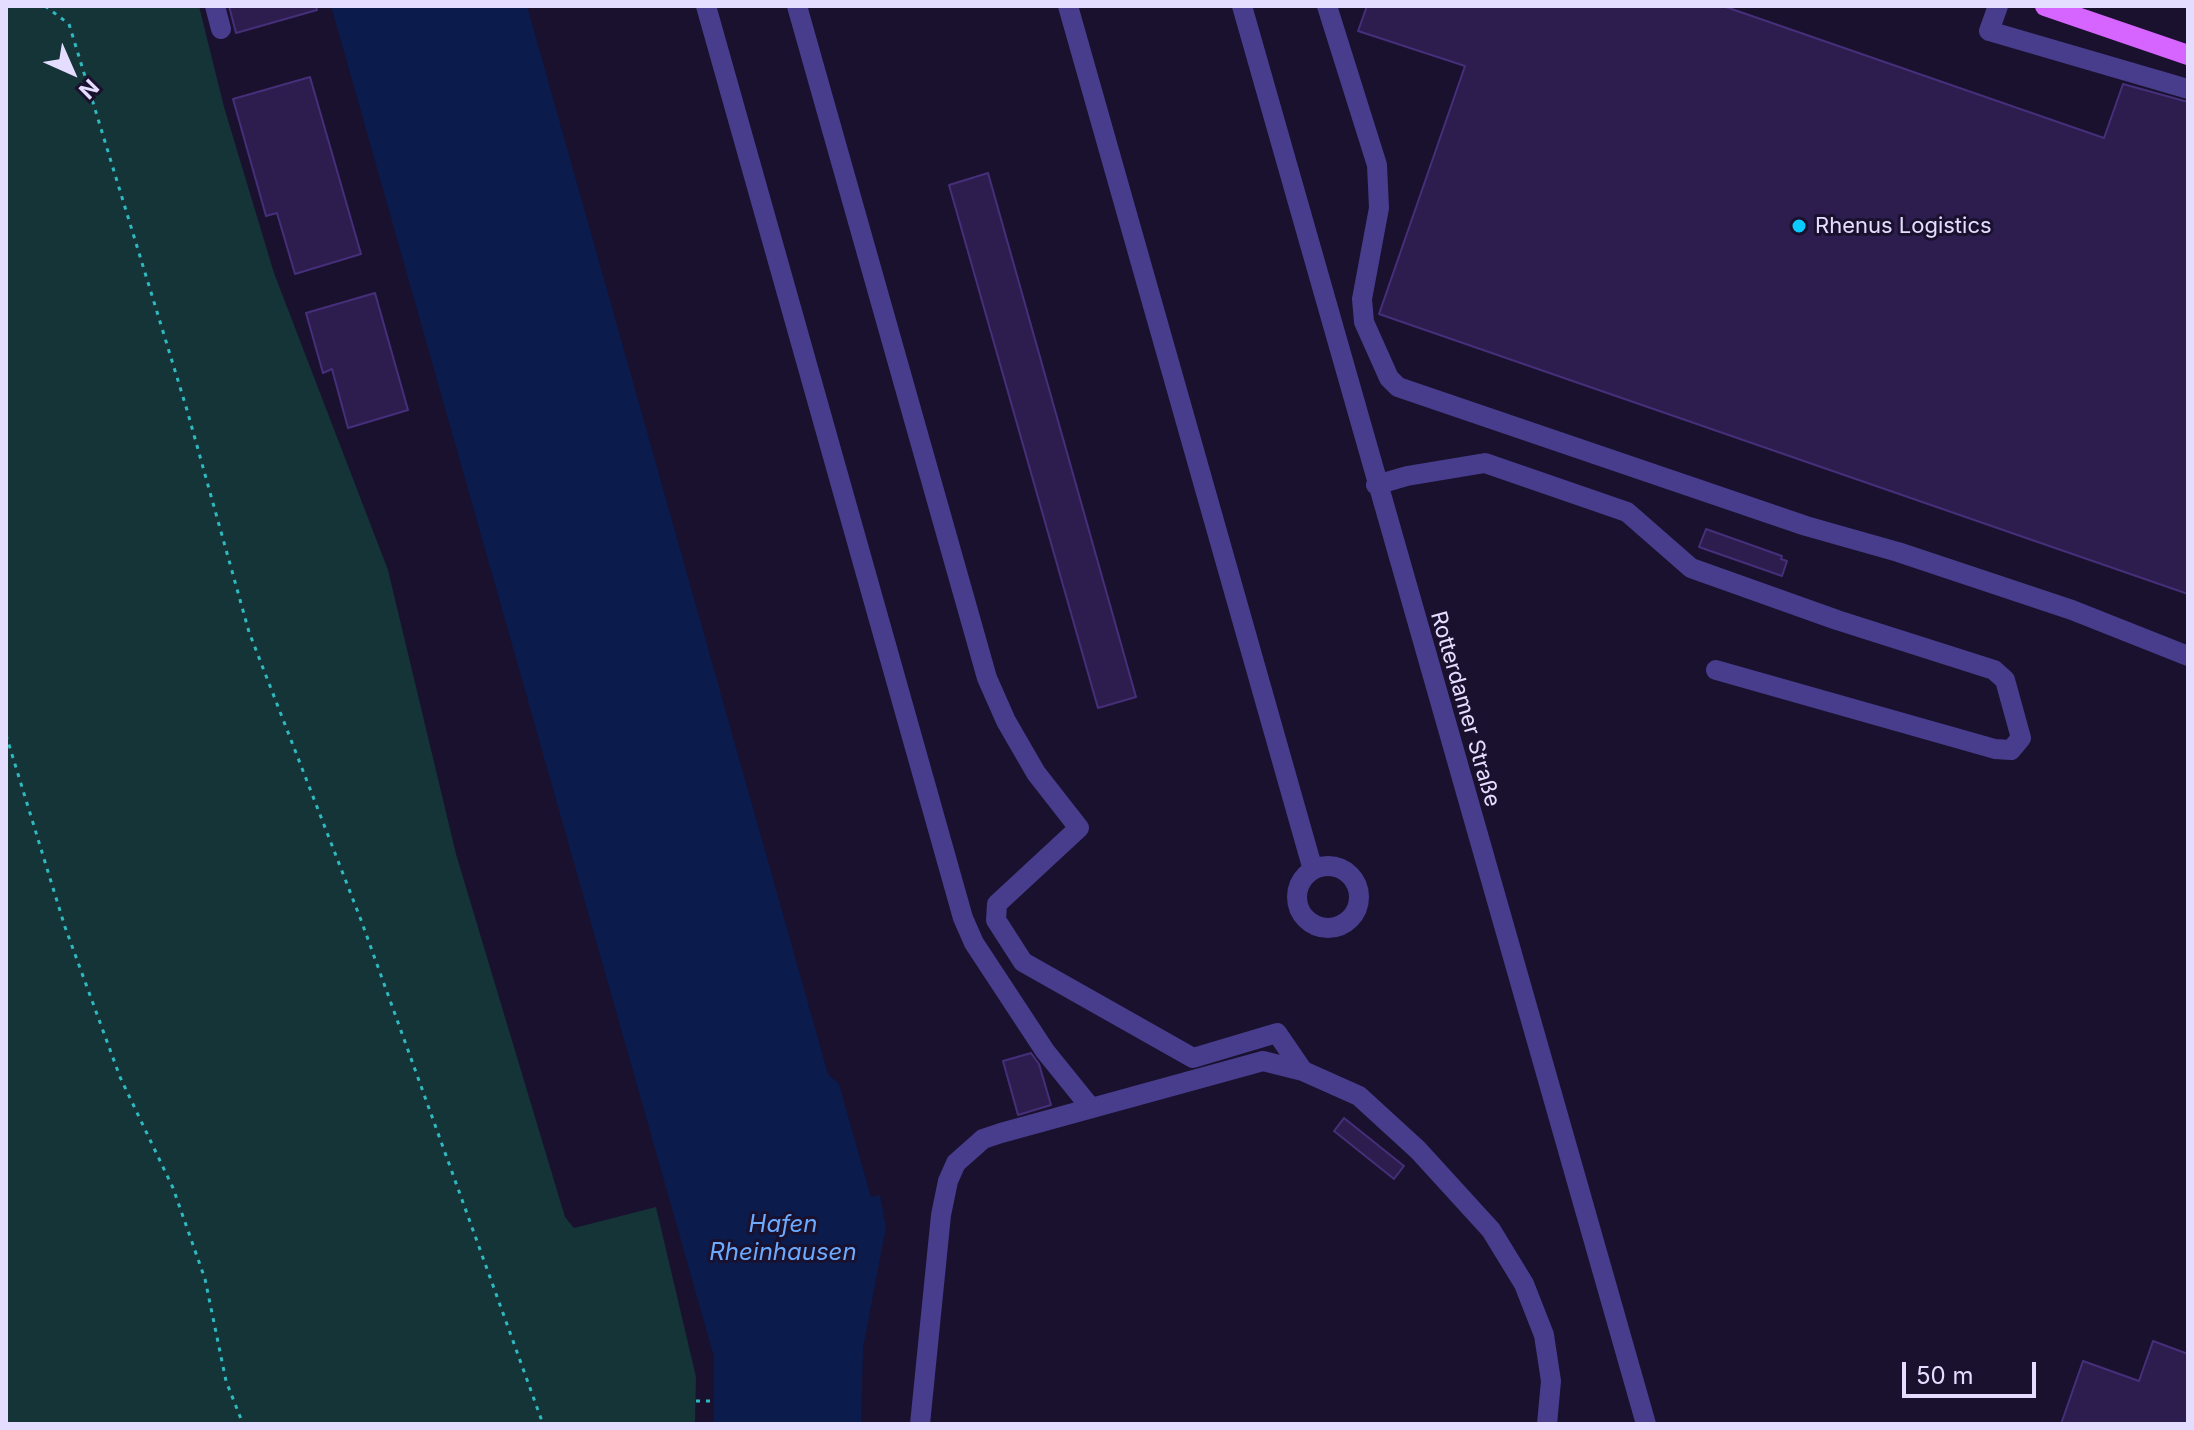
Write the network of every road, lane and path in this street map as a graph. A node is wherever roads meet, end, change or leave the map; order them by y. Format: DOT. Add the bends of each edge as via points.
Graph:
graph roads {
  1 [pos="45,6"];
  2 [pos="215,6"];
  3 [pos="706,6"];
  4 [pos="797,6"];
  5 [pos="1068,6"];
  6 [pos="1242,6"];
  7 [pos="1327,6"];
  8 [pos="1998,6"];
  9 [pos="2045,6"];
  10 [pos="221,29"];
  11 [pos="2188,55"];
  12 [pos="2188,89"];
  13 [pos="1376,485"];
  14 [pos="2188,656"];
  15 [pos="1716,670"];
  16 [pos="6,735"];
  17 [pos="1313,870"];
  18 [pos="1303,1071"];
  19 [pos="1091,1108"];
  20 [pos="696,1401"];
  21 [pos="715,1401"];
  22 [pos="243,1424"];
  23 [pos="543,1424"];
  24 [pos="920,1424"];
  25 [pos="1547,1424"];
  26 [pos="1646,1424"];
  1 -- 23 [label="path" via="69,24 249,632 361,920"];
  2 -- 10 [label="street"];
  3 -- 19 [label="street" via="963,918 1045,1051"];
  4 -- 18 [label="street" via="987,678 1036,773 1079,828 997,904 996,920 1023,962 1193,1058 1277,1033"];
  5 -- 17 [label="street"];
  6 -- 13 [label="street, Rotterdamer Straße"];
  7 -- 14 [label="street" via="1377,165 1379,208 1362,299 1364,322 1398,387 1806,526 2058,605"];
  8 -- 12 [label="street" via="1989,31"];
  9 -- 11 [label="main road"];
  13 -- 15 [label="street" via="1485,463 1627,512 1691,568 1994,670 2005,680 2021,738 2011,750 1995,749"];
  13 -- 26 [label="street, Rotterdamer Straße"];
  16 -- 22 [label="path" via="70,942 120,1077 173,1188 205,1279 226,1381"];
  18 -- 19 [label="street" via="1263,1061"];
  18 -- 25 [label="street" via="1379,1111 1491,1230 1524,1284 1544,1335 1551,1381"];
  19 -- 24 [label="street" via="983,1139 956,1163 941,1215"];
  20 -- 21 [label="path"];
}
